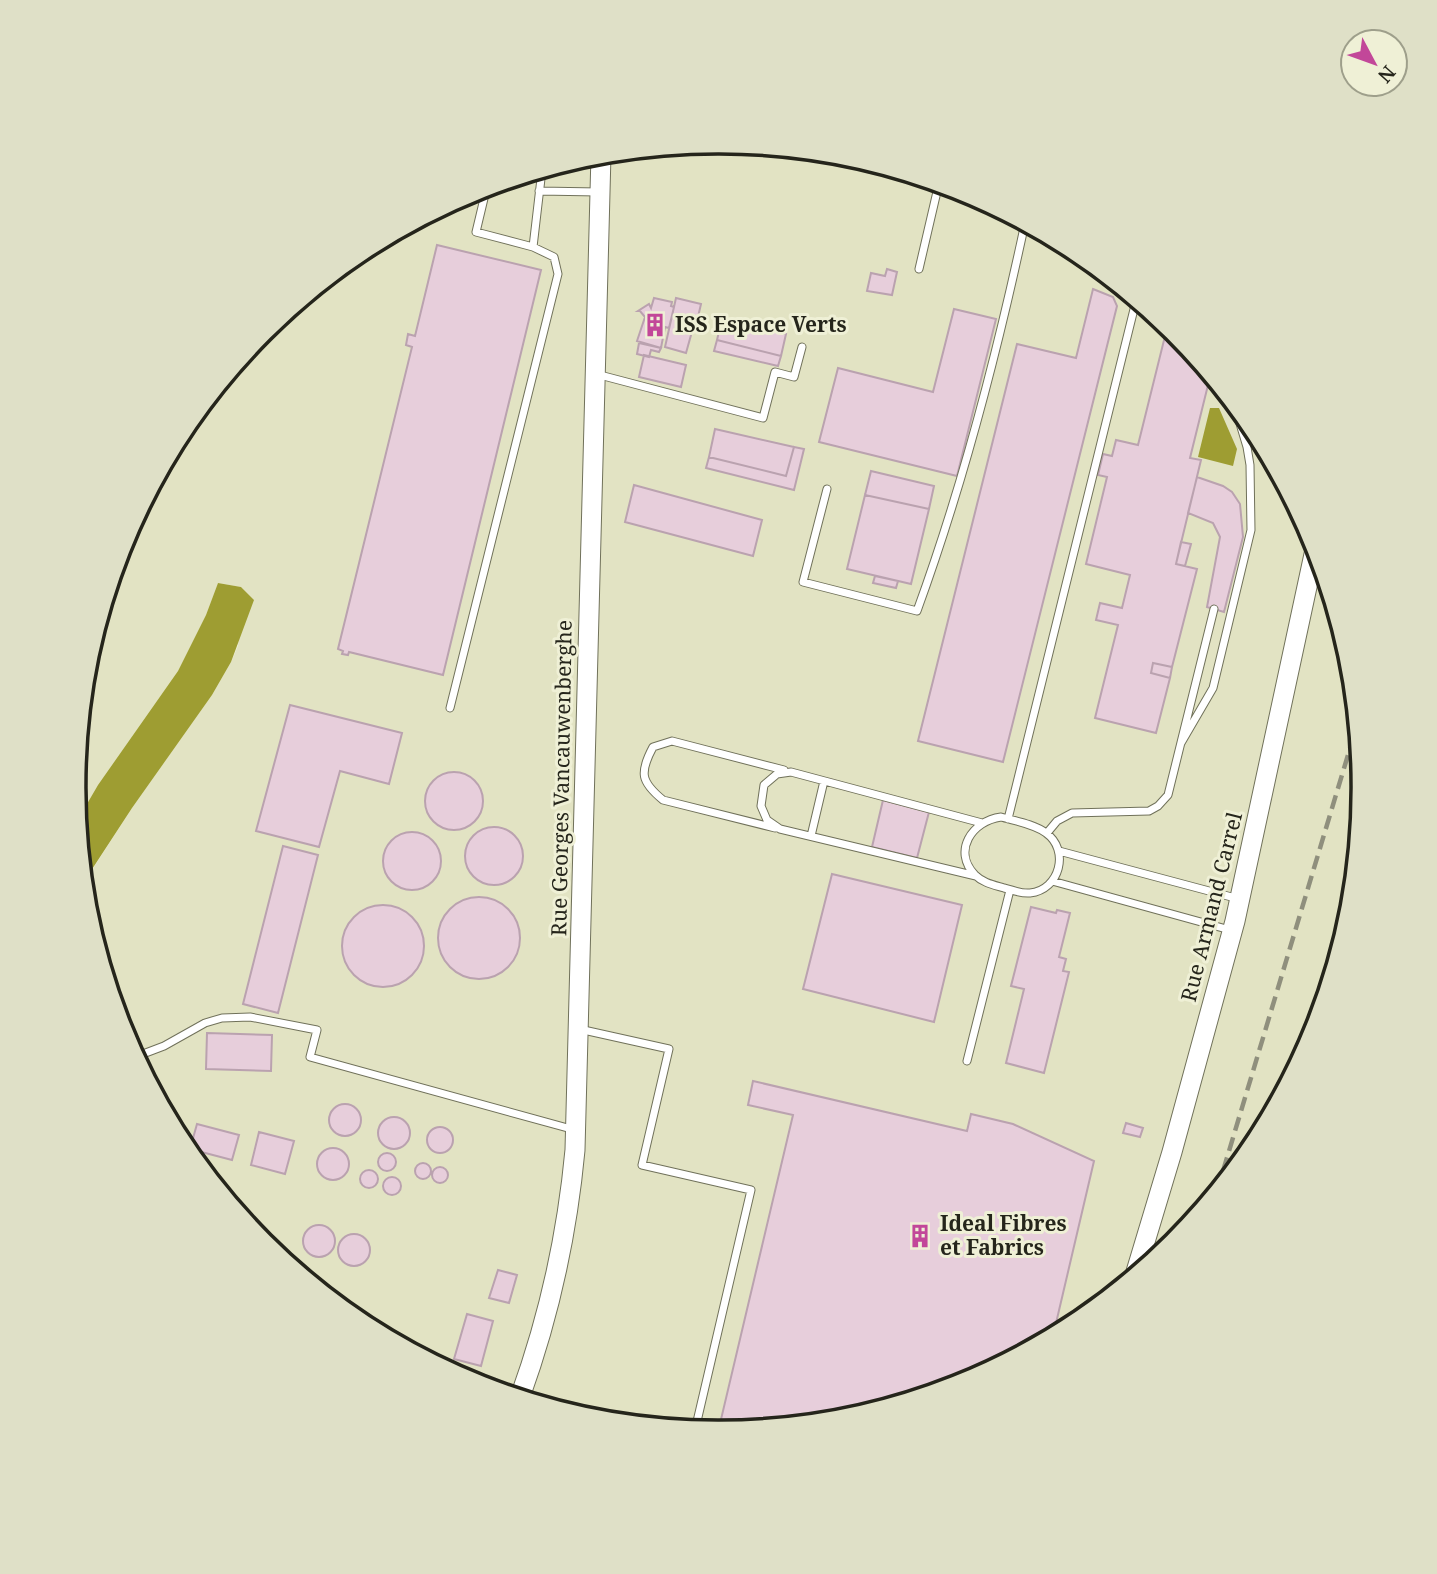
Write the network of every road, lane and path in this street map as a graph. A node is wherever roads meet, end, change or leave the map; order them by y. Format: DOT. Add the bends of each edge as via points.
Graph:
graph roads {
  1 [pos="601,165"];
  2 [pos="541,180"];
  3 [pos="539,191"];
  4 [pos="600,192"];
  5 [pos="937,193"];
  6 [pos="484,199"];
  7 [pos="1023,233"];
  8 [pos="533,247"];
  9 [pos="919,269"];
  10 [pos="1134,309"];
  11 [pos="802,347"];
  12 [pos="595,374"];
  13 [pos="1242,432"];
  14 [pos="827,489"];
  15 [pos="1311,567"];
  16 [pos="1214,609"];
  17 [pos="450,709"];
  18 [pos="1181,743"];
  19 [pos="791,772"];
  20 [pos="824,781"];
  21 [pos="1008,819"];
  22 [pos="982,822"];
  23 [pos="780,829"];
  24 [pos="1047,833"];
  25 [pos="811,836"];
  26 [pos="1059,851"];
  27 [pos="976,876"];
  28 [pos="1052,881"];
  29 [pos="1010,890"];
  30 [pos="1240,900"];
  31 [pos="1232,930"];
  32 [pos="578,1028"];
  33 [pos="145,1053"];
  34 [pos="967,1061"];
  35 [pos="575,1130"];
  36 [pos="1140,1259"];
  37 [pos="523,1388"];
  38 [pos="698,1419"];
  1 -- 4 [label="street, Rue Georges Vancauwenberghe"];
  2 -- 3 [label="lane"];
  3 -- 4 [label="lane"];
  3 -- 8 [label="lane"];
  4 -- 12 [label="street, Rue Georges Vancauwenberghe"];
  5 -- 9 [label="lane"];
  6 -- 8 [label="lane" via="476,232"];
  7 -- 14 [label="lane" via="963,474 917,611 803,582"];
  8 -- 17 [label="lane" via="554,257 558,274"];
  10 -- 21 [label="lane"];
  11 -- 12 [label="lane" via="794,377 775,372 763,418"];
  12 -- 32 [label="street, Rue Georges Vancauwenberghe"];
  13 -- 18 [label="lane" via="1251,530 1213,688"];
  15 -- 30 [label="street, Rue Armand Carrel"];
  16 -- 18 [label="lane"];
  18 -- 24 [label="lane" via="1168,795 1158,806 1149,811 1072,813"];
  19 -- 20 [label="lane"];
  19 -- 23 [label="lane" via="776,774 764,785 761,806 767,820"];
  19 -- 23 [label="lane" via="672,741 653,747 644,763 644,778 663,800"];
  20 -- 22 [label="lane"];
  20 -- 25 [label="lane"];
  21 -- 22 [label="lane"];
  21 -- 24 [label="lane"];
  22 -- 27 [label="lane" via="967,844 969,866"];
  23 -- 25 [label="lane"];
  24 -- 26 [label="lane"];
  25 -- 27 [label="lane"];
  26 -- 28 [label="lane"];
  26 -- 30 [label="lane"];
  27 -- 29 [label="lane"];
  28 -- 29 [label="lane" via="1035,893"];
  28 -- 31 [label="lane"];
  29 -- 34 [label="lane"];
  30 -- 31 [label="street, Rue Armand Carrel"];
  31 -- 36 [label="street, Rue Armand Carrel"];
  32 -- 35 [label="street, Rue Georges Vancauwenberghe"];
  32 -- 38 [label="lane" via="669,1049 642,1165 751,1190"];
  33 -- 35 [label="lane" via="213,1020 261,1018 317,1030 310,1057"];
  35 -- 37 [label="street, Rue Georges Vancauwenberghe" via="556,1274"];
}
